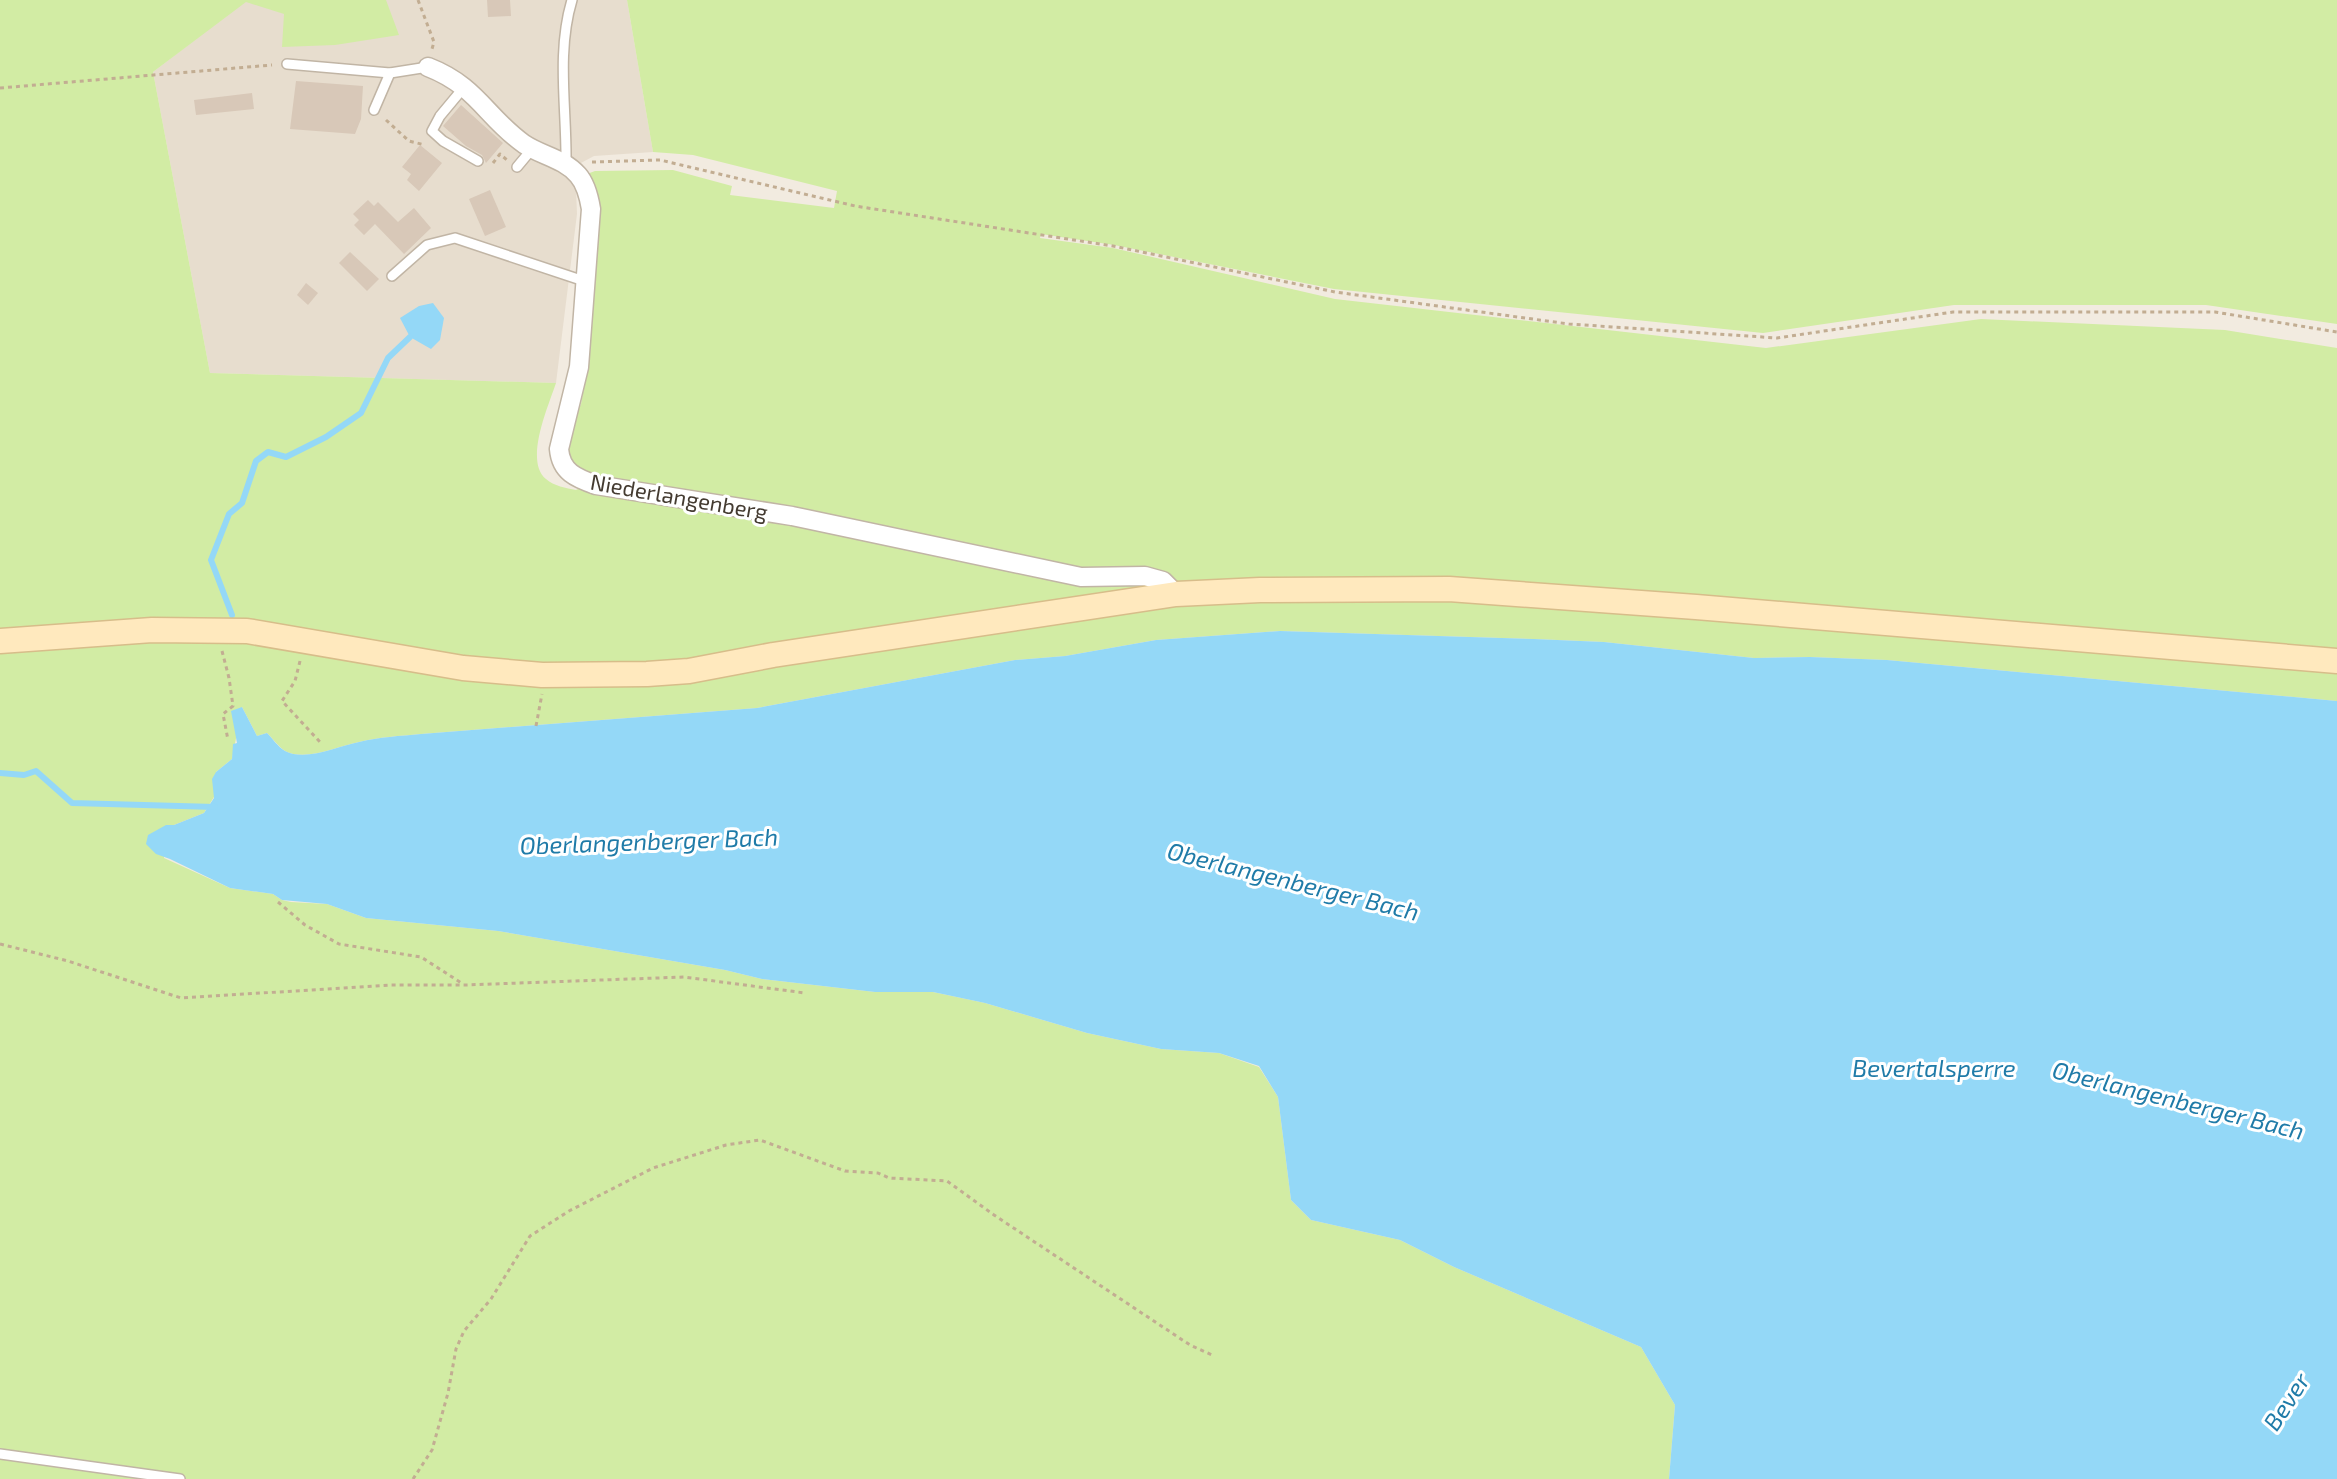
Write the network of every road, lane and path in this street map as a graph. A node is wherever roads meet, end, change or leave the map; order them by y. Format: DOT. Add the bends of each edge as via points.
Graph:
graph roads {
  1 [pos="418,0"];
  2 [pos="572,0"];
  3 [pos="287,64"];
  4 [pos="428,67"];
  5 [pos="390,73"];
  6 [pos="465,86"];
  7 [pos="0,88"];
  8 [pos="374,110"];
  9 [pos="437,148"];
  10 [pos="532,149"];
  11 [pos="478,161"];
  12 [pos="566,164"];
  13 [pos="517,167"];
  14 [pos="392,276"];
  15 [pos="587,282"];
  16 [pos="2337,332"];
  17 [pos="1176,594"];
  18 [pos="0,641"];
  19 [pos="220,644"];
  20 [pos="303,652"];
  21 [pos="2337,661"];
  22 [pos="542,675"];
  23 [pos="536,726"];
  24 [pos="228,740"];
  25 [pos="320,742"];
  26 [pos="278,902"];
  27 [pos="0,944"];
  28 [pos="465,985"];
  29 [pos="805,993"];
  30 [pos="1212,1355"];
  31 [pos="0,1454"];
  32 [pos="180,1479"];
  33 [pos="413,1479"];
  1 -- 4 [label="path" via="434,42"];
  2 -- 12 [label="lane" via="563,74"];
  3 -- 5 [label="lane"];
  3 -- 7 [label="path"];
  4 -- 5 [label="lane"];
  4 -- 6 [label="street"];
  5 -- 8 [label="lane"];
  6 -- 10 [label="street"];
  6 -- 11 [label="lane" via="432,131"];
  8 -- 9 [label="path" via="409,141"];
  10 -- 12 [label="street"];
  10 -- 13 [label="lane"];
  11 -- 13 [label="path" via="488,168 500,154"];
  12 -- 15 [label="street, Niederlangenberg" via="582,180 591,209"];
  12 -- 16 [label="path" via="660,160 855,206 1113,246 1335,292 1569,324 1777,338 1953,312 2215,312"];
  14 -- 15 [label="lane" via="427,245 455,238"];
  15 -- 17 [label="street, Niederlangenberg" via="579,367 559,449 562,464 577,479 792,516 1081,577 1145,576 1163,581"];
  17 -- 21 [label="street" via="1449,589"];
  17 -- 22 [label="street" via="689,671"];
  18 -- 22 [label="street" via="152,630 247,631 463,668"];
  19 -- 24 [label="path" via="233,706 223,714"];
  20 -- 25 [label="path" via="295,681 282,701"];
  22 -- 23 [label="path"];
  26 -- 28 [label="path" via="339,944 421,957"];
  27 -- 28 [label="path" via="181,998 377,985"];
  28 -- 29 [label="path" via="684,977"];
  30 -- 33 [label="path" via="947,1181 845,1171 760,1140 726,1145 653,1168 530,1236 464,1331 432,1450"];
  31 -- 32 [label="lane"];
}
